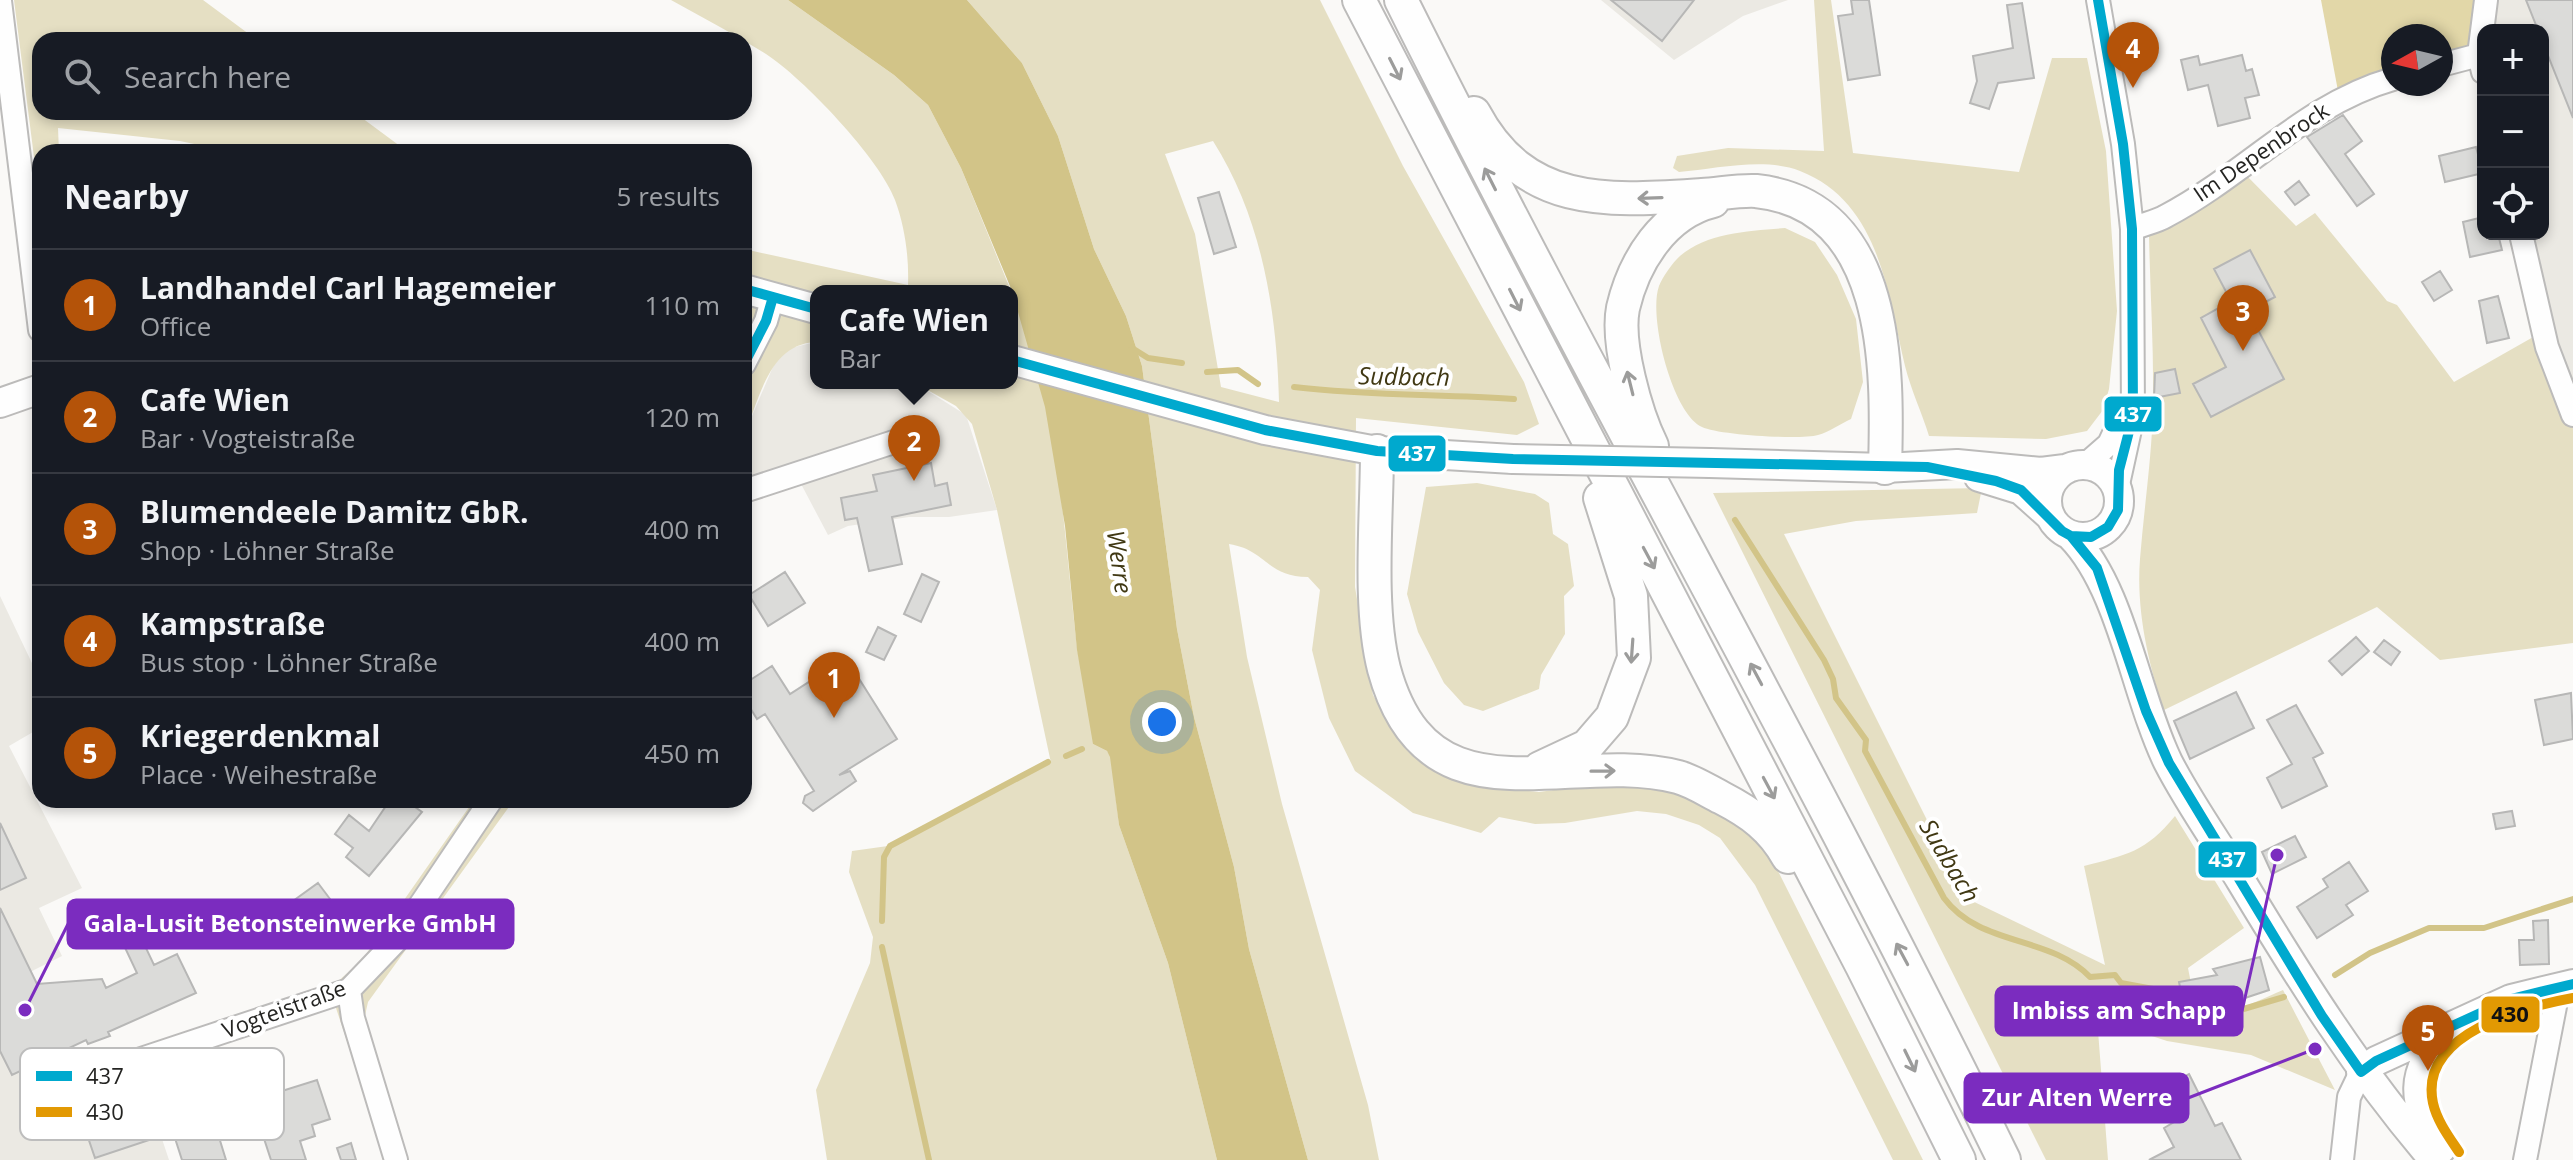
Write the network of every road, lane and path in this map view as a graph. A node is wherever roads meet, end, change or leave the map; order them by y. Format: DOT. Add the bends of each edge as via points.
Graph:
graph roads {
  1 [pos="1359,0"];
  2 [pos="1401,0"];
  3 [pos="1409,0"];
  4 [pos="2098,0"];
  5 [pos="2486,0"];
  6 [pos="0,1"];
  7 [pos="2484,24"];
  8 [pos="2477,63"];
  9 [pos="2453,64"];
  10 [pos="2381,83"];
  11 [pos="1756,191"];
  12 [pos="2132,229"];
  13 [pos="2522,240"];
  14 [pos="32,264"];
  15 [pos="752,291"];
  16 [pos="773,297"];
  17 [pos="810,307"];
  18 [pos="752,348"];
  19 [pos="1018,362"];
  20 [pos="2132,388"];
  21 [pos="32,392"];
  22 [pos="0,403"];
  23 [pos="1574,414"];
  24 [pos="2573,415"];
  25 [pos="906,438"];
  26 [pos="1377,451"];
  27 [pos="1927,467"];
  28 [pos="2075,467"];
  29 [pos="1885,468"];
  30 [pos="752,488"];
  31 [pos="2117,489"];
  32 [pos="2049,515"];
  33 [pos="2114,519"];
  34 [pos="2071,536"];
  35 [pos="1721,609"];
  36 [pos="2133,670"];
  37 [pos="1525,776"];
  38 [pos="486,808"];
  39 [pos="1862,966"];
  40 [pos="2566,985"];
  41 [pos="349,990"];
  42 [pos="2455,1023"];
  43 [pos="174,1048"];
  44 [pos="2361,1072"];
  45 [pos="396,1160"];
  46 [pos="1959,1160"];
  47 [pos="2004,1160"];
  48 [pos="2342,1160"];
  49 [pos="2434,1160"];
  50 [pos="2447,1160"];
  51 [pos="2525,1160"];
  1 -- 23 [label="highway, one-way"];
  35 -- 2 [label="highway, one-way" via="1525,249"];
  11 -- 3 [label="highway, one-way" via="1599,199 1555,189 1511,160 1481,126"];
  4 -- 12 [label="street"];
  5 -- 7 [label="street"];
  6 -- 14 [label="street"];
  8 -- 9 [label="street"];
  10 -- 12 [label="street, Im Depenbrock" via="2310,116 2165,217"];
  11 -- 29 [label="highway" via="1811,210 1858,257 1874,298 1887,376"];
  35 -- 11 [label="highway, one-way" via="1715,567 1649,441 1627,379 1623,310 1646,249 1679,215"];
  12 -- 20 [label="street"];
  13 -- 24 [label="street" via="2547,347"];
  15 -- 16 [label="main road"];
  16 -- 17 [label="main road"];
  16 -- 18 [label="street"];
  19 -- 26 [label="main road" via="1265,430"];
  20 -- 28 [label="street" via="2109,444"];
  20 -- 31 [label="street" via="2133,416"];
  21 -- 22 [label="main road"];
  23 -- 37 [label="highway, one-way" via="1631,596 1634,658 1612,717 1587,746"];
  23 -- 39 [label="highway, one-way"];
  25 -- 30 [label="street"];
  26 -- 29 [label="main road, bridge"];
  26 -- 37 [label="highway" via="1377,609 1384,668 1398,705 1418,737 1443,755 1473,769"];
  27 -- 28 [label="main road" via="1957,464 2041,472"];
  27 -- 29 [label="main road"];
  27 -- 32 [label="main road" via="2021,490"];
  28 -- 31 [label="main road" via="2105,472"];
  28 -- 32 [label="main road" via="2050,484"];
  31 -- 33 [label="main road"];
  32 -- 34 [label="main road"];
  33 -- 34 [label="main road" via="2091,537"];
  33 -- 36 [label="main road" via="2111,563"];
  34 -- 36 [label="main road" via="2097,568"];
  47 -- 35 [label="highway, one-way"];
  36 -- 44 [label="main road" via="2169,763"];
  37 -- 39 [label="highway, one-way" via="1633,771 1679,777 1752,814 1778,839 1825,927"];
  38 -- 41 [label="street, Vogteistraße" via="396,941"];
  39 -- 46 [label="highway, one-way"];
  40 -- 42 [label="main road" via="2511,999"];
  40 -- 51 [label="street"];
  41 -- 43 [label="street, Vogteistraße"];
  41 -- 45 [label="street"];
  42 -- 44 [label="main road"];
  42 -- 50 [label="main road" via="2422,1063 2418,1083 2425,1124"];
  44 -- 48 [label="street" via="2349,1097"];
  44 -- 49 [label="main road"];
}
